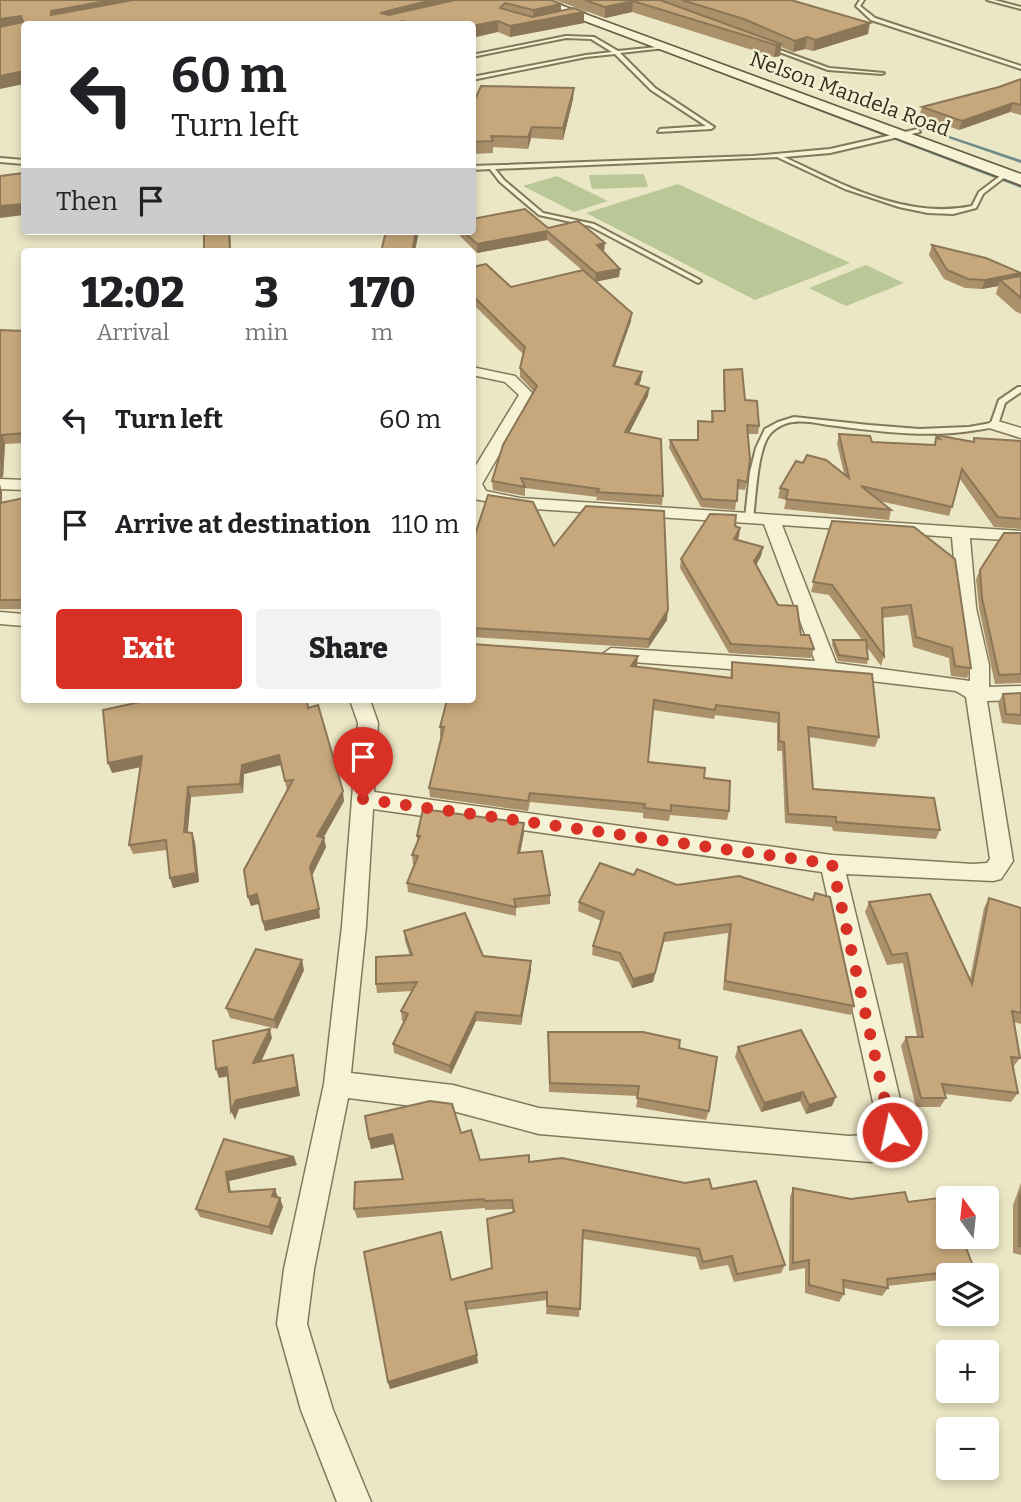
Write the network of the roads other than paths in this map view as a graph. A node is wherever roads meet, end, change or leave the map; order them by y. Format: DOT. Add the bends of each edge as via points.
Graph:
graph roads {
  1 [pos="534,0"];
  2 [pos="862,0"];
  3 [pos="989,0"];
  4 [pos="1021,8"];
  5 [pos="575,15"];
  6 [pos="559,20"];
  7 [pos="758,42"];
  8 [pos="665,47"];
  9 [pos="616,52"];
  10 [pos="476,55"];
  11 [pos="1021,68"];
  12 [pos="882,73"];
  13 [pos="476,78"];
  14 [pos="660,131"];
  15 [pos="910,133"];
  16 [pos="778,156"];
  17 [pos="0,160"];
  18 [pos="21,162"];
  19 [pos="492,167"];
  20 [pos="476,168"];
  21 [pos="1016,174"];
  22 [pos="698,281"];
  23 [pos="476,372"];
  24 [pos="1021,389"];
  25 [pos="994,425"];
  26 [pos="1021,433"];
  27 [pos="476,480"];
  28 [pos="0,484"];
  29 [pos="21,485"];
  30 [pos="476,488"];
  31 [pos="749,519"];
  32 [pos="771,520"];
  33 [pos="960,532"];
  34 [pos="1021,536"];
  35 [pos="0,618"];
  36 [pos="21,620"];
  37 [pos="595,654"];
  38 [pos="828,670"];
  39 [pos="1021,693"];
  40 [pos="976,694"];
  41 [pos="361,703"];
  42 [pos="363,799"];
  43 [pos="832,864"];
  44 [pos="337,1084"];
  45 [pos="354,1502"];
  1 -- 5 [label="main road, Nelson Mandela Road"];
  2 -- 11 [label="lane" via="858,6 873,19"];
  3 -- 4 [label="lane"];
  5 -- 6 [label="lane"];
  5 -- 8 [label="main road, Nelson Mandela Road"];
  7 -- 12 [label="lane" via="828,69"];
  8 -- 9 [label="lane"];
  8 -- 15 [label="main road, Nelson Mandela Road" via="763,86"];
  9 -- 10 [label="lane" via="592,38 575,36"];
  9 -- 13 [label="lane"];
  9 -- 14 [label="lane" via="653,89 711,127"];
  15 -- 16 [label="lane" via="830,151"];
  15 -- 21 [label="main road, Nelson Mandela Road"];
  16 -- 19 [label="lane"];
  16 -- 21 [label="lane" via="863,193 940,212 974,207 981,193"];
  17 -- 18 [label="lane"];
  19 -- 20 [label="lane"];
  19 -- 22 [label="lane" via="502,183 529,199 541,214 592,225"];
  23 -- 27 [label="street" via="507,376 520,383 527,395"];
  24 -- 25 [label="lane" via="1002,402"];
  25 -- 26 [label="street"];
  25 -- 31 [label="lane" via="935,433 794,419 778,425 760,445"];
  28 -- 29 [label="street"];
  30 -- 31 [label="street" via="480,495 520,503"];
  31 -- 32 [label="street"];
  32 -- 33 [label="street"];
  32 -- 38 [label="street"];
  33 -- 34 [label="street"];
  33 -- 40 [label="street" via="966,607 980,670"];
  35 -- 36 [label="street"];
  37 -- 38 [label="street"];
  38 -- 40 [label="street" via="961,685"];
  39 -- 40 [label="street"];
  40 -- 43 [label="street" via="1002,861 993,872"];
  41 -- 42 [label="street" via="368,723"];
  42 -- 43 [label="street"];
  42 -- 44 [label="street"];
  43 -- 44 [label="street" via="891,1120 889,1142 881,1147 849,1149 539,1121 453,1098"];
  44 -- 45 [label="street" via="292,1324 317,1410"];
}
